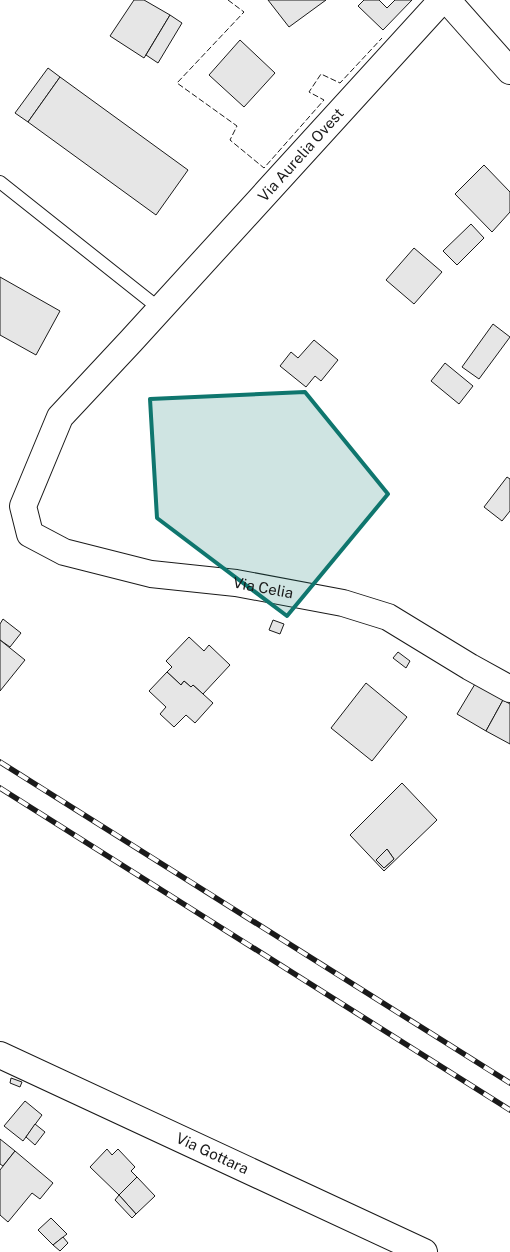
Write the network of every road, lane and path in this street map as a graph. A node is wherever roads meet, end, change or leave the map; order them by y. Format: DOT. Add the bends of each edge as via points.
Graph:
graph roads {
  1 [pos="442,0"];
  2 [pos="448,0"];
  3 [pos="510,71"];
  4 [pos="0,182"];
  5 [pos="160,310"];
  6 [pos="23,506"];
  7 [pos="510,689"];
  8 [pos="0,1055"];
  9 [pos="424,1252"];
  1 -- 5 [label="street, Via Aurelia Ovest"];
  2 -- 3 [label="street"];
  4 -- 5 [label="lane"];
  5 -- 6 [label="street, Via Aurelia Ovest" via="60,417"];
  6 -- 7 [label="street, Via Celia" via="30,534 64,552 151,574 236,583 343,602 388,617"];
  8 -- 9 [label="street, Via Gottara"];
}
